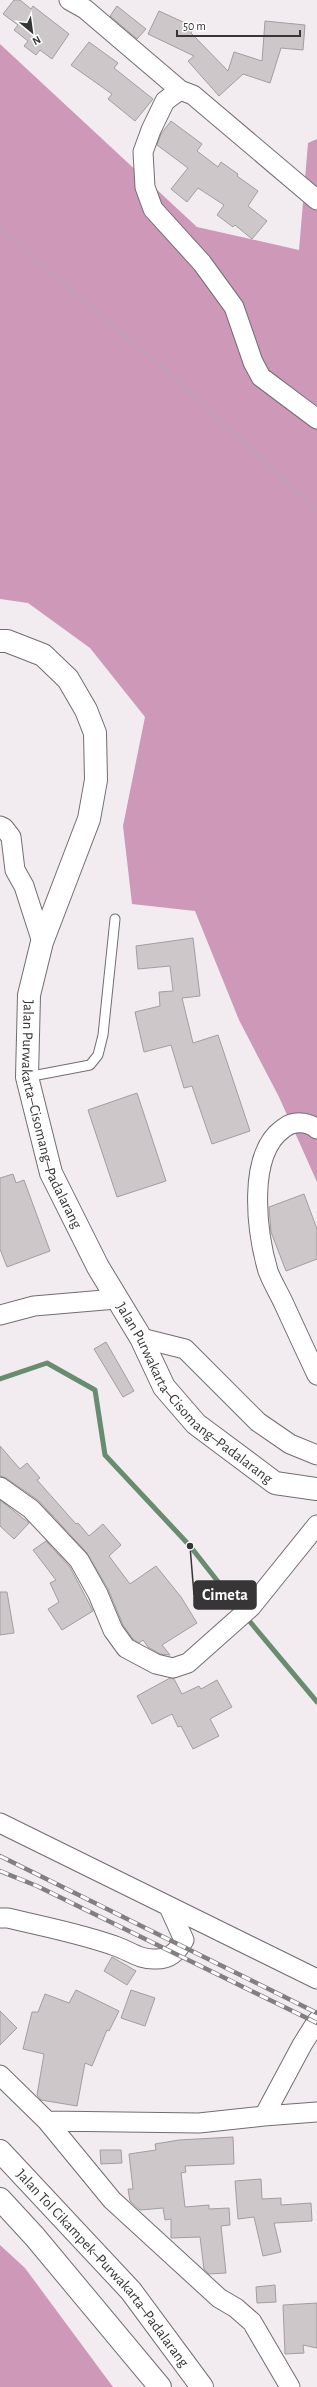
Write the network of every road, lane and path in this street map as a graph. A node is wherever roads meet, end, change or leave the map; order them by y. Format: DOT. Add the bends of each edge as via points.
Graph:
graph roads {
  1 [pos="70,0"];
  2 [pos="180,90"];
  3 [pos="317,200"];
  4 [pos="0,229"];
  5 [pos="317,420"];
  6 [pos="317,510"];
  7 [pos="0,641"];
  8 [pos="0,826"];
  9 [pos="115,919"];
  10 [pos="42,942"];
  11 [pos="27,1077"];
  12 [pos="317,1129"];
  13 [pos="116,1299"];
  14 [pos="0,1315"];
  15 [pos="142,1338"];
  16 [pos="317,1375"];
  17 [pos="317,1455"];
  18 [pos="0,1487"];
  19 [pos="317,1488"];
  20 [pos="317,1525"];
  21 [pos="0,1823"];
  22 [pos="169,1907"];
  23 [pos="0,1918"];
  24 [pos="317,1979"];
  25 [pos="317,2021"];
  26 [pos="0,2075"];
  27 [pos="317,2112"];
  28 [pos="264,2116"];
  29 [pos="47,2121"];
  30 [pos="0,2151"];
  31 [pos="0,2199"];
  32 [pos="160,2387"];
  33 [pos="202,2387"];
  34 [pos="290,2387"];
  1 -- 2 [label="street" via="85,9"];
  2 -- 3 [label="street" via="193,95"];
  2 -- 5 [label="street" via="165,101 143,152 145,187 153,209 202,263 234,307 253,362 261,377"];
  4 -- 6 [label="path" via="179,382"];
  7 -- 10 [label="highway, Jalan Purwakarta–Cisomang–Padalarang" via="43,655 68,679 96,733 96,780 88,819"];
  8 -- 10 [label="street" via="11,837 15,870 24,886"];
  9 -- 11 [label="lane" via="103,1035 98,1055 90,1064"];
  10 -- 11 [label="highway, Jalan Purwakarta–Cisomang–Padalarang" via="29,995"];
  11 -- 13 [label="highway, Jalan Purwakarta–Cisomang–Padalarang" via="51,1173"];
  12 -- 16 [label="street" via="292,1122 279,1131 266,1151 258,1183 256,1211 268,1271"];
  13 -- 14 [label="street" via="34,1306"];
  13 -- 15 [label="highway, Jalan Purwakarta–Cisomang–Padalarang"];
  15 -- 17 [label="street" via="185,1349 258,1422 290,1444"];
  15 -- 19 [label="highway, Jalan Purwakarta–Cisomang–Padalarang" via="164,1387 196,1424 275,1483"];
  18 -- 20 [label="street" via="31,1509 79,1560 98,1594 113,1630 126,1648 156,1664 173,1668 188,1664 252,1607"];
  21 -- 22 [label="street"];
  22 -- 23 [label="street" via="184,1940 178,1951 168,1957 156,1959 143,1959 119,1947 63,1931"];
  22 -- 24 [label="street"];
  25 -- 28 [label="street"];
  26 -- 29 [label="street"];
  27 -- 28 [label="street"];
  28 -- 29 [label="street" via="199,2123"];
  29 -- 34 [label="street" via="112,2200 219,2298 252,2322"];
  30 -- 33 [label="highway, Jalan Tol Cikampek–Purwakarta–Padalarang" via="131,2291"];
  31 -- 32 [label="highway, Jalan Tol Cikampek–Purwakarta–Padalarang"];
}
